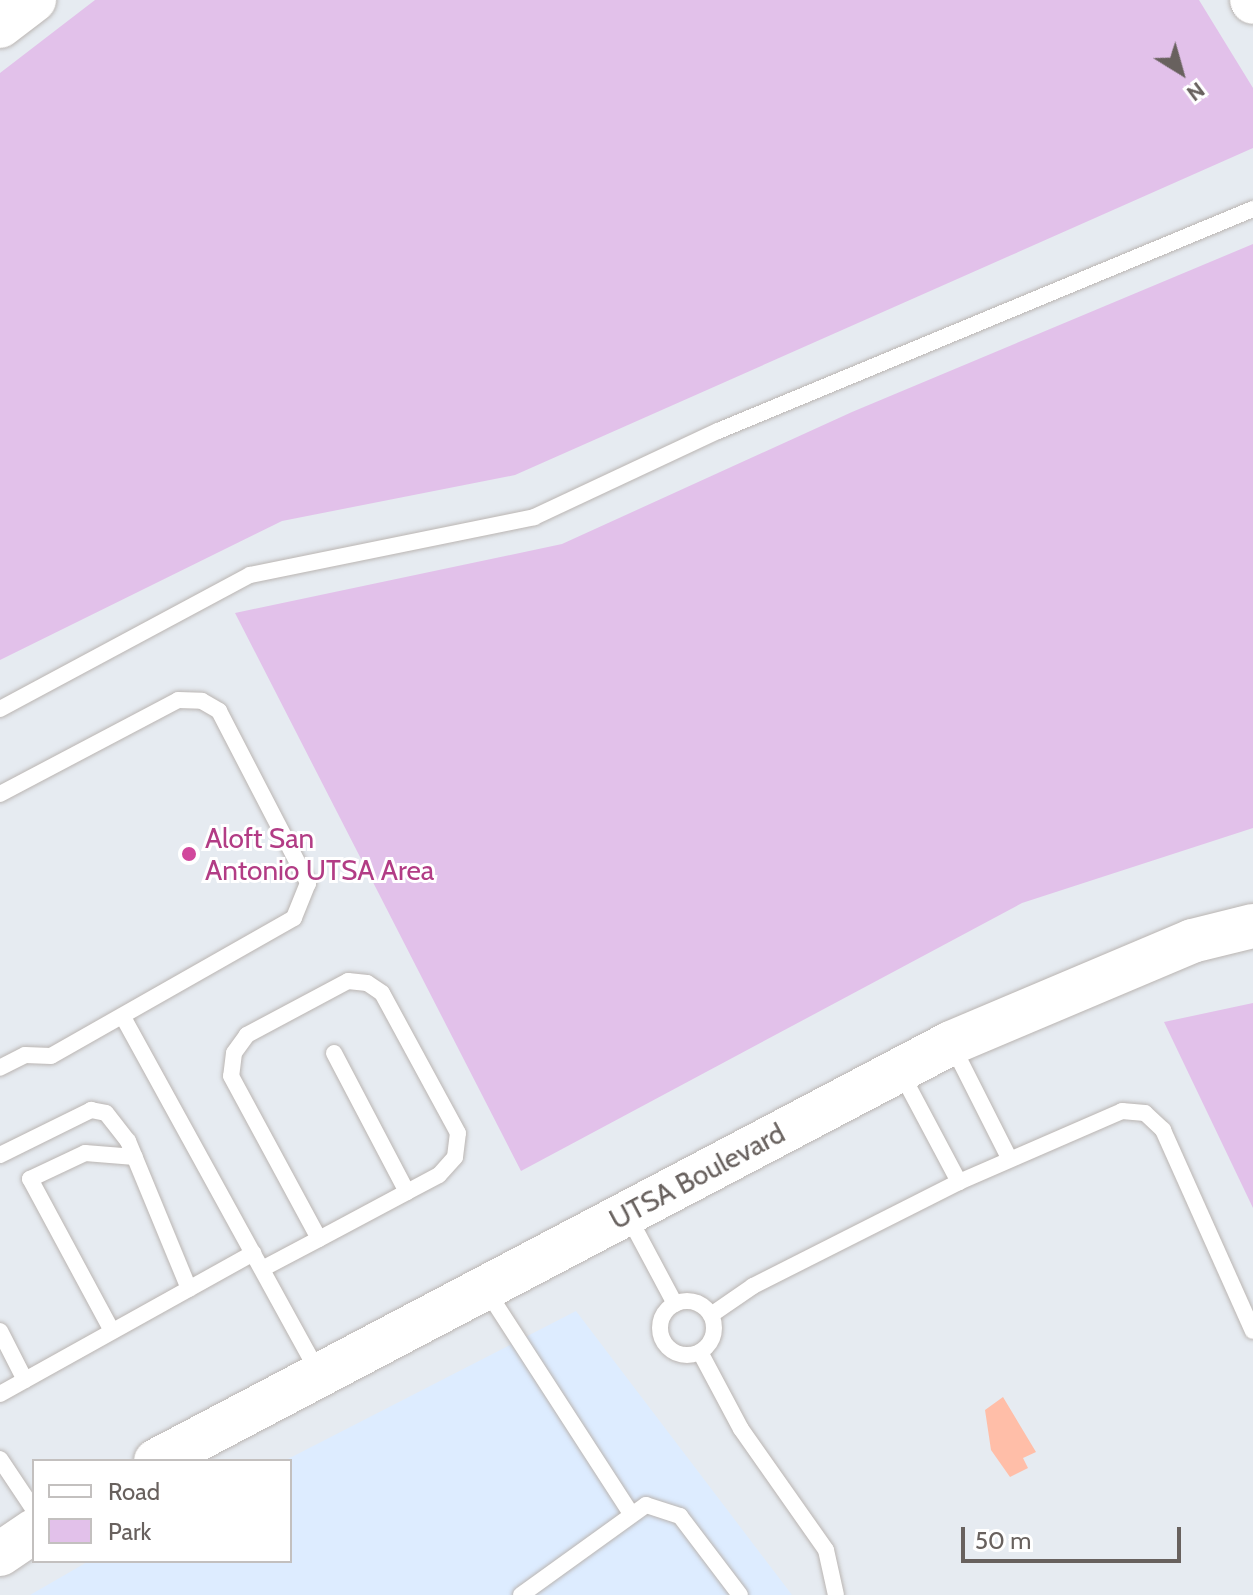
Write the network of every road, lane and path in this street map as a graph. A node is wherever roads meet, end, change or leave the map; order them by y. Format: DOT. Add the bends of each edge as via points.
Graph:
graph roads {
  1 [pos="34,0"];
  2 [pos="0,26"];
  3 [pos="1253,209"];
  4 [pos="0,709"];
  5 [pos="0,794"];
  6 [pos="1253,926"];
  7 [pos="123,1017"];
  8 [pos="951,1043"];
  9 [pos="334,1053"];
  10 [pos="0,1068"];
  11 [pos="899,1069"];
  12 [pos="0,1155"];
  13 [pos="135,1157"];
  14 [pos="1009,1158"];
  15 [pos="959,1182"];
  16 [pos="407,1192"];
  17 [pos="626,1213"];
  18 [pos="319,1239"];
  19 [pos="253,1253"];
  20 [pos="262,1269"];
  21 [pos="485,1288"];
  22 [pos="189,1289"];
  23 [pos="675,1304"];
  24 [pos="711,1315"];
  25 [pos="0,1331"];
  26 [pos="112,1331"];
  27 [pos="1253,1331"];
  28 [pos="700,1352"];
  29 [pos="320,1374"];
  30 [pos="25,1380"];
  31 [pos="0,1394"];
  32 [pos="0,1459"];
  33 [pos="160,1459"];
  34 [pos="32,1507"];
  35 [pos="630,1512"];
  36 [pos="32,1532"];
  37 [pos="0,1554"];
  38 [pos="521,1595"];
  39 [pos="740,1595"];
  40 [pos="836,1595"];
  1 -- 2 [label="main road"];
  3 -- 4 [label="lane" via="718,431 534,517 250,575"];
  5 -- 7 [label="lane" via="178,700 219,711 308,883 307,901 294,918"];
  6 -- 8 [label="main road, UTSA Boulevard" via="1177,947"];
  7 -- 10 [label="lane" via="51,1056 25,1055"];
  7 -- 19 [label="lane"];
  8 -- 11 [label="main road, UTSA Boulevard"];
  8 -- 14 [label="lane"];
  9 -- 16 [label="lane"];
  11 -- 15 [label="lane"];
  11 -- 17 [label="main road, UTSA Boulevard"];
  12 -- 13 [label="lane" via="91,1110 118,1124"];
  13 -- 22 [label="lane"];
  13 -- 26 [label="lane" via="85,1153 30,1179"];
  14 -- 15 [label="lane"];
  14 -- 27 [label="lane" via="1100,1116 1145,1113 1177,1158"];
  15 -- 24 [label="lane" via="753,1286"];
  16 -- 18 [label="lane"];
  16 -- 18 [label="lane" via="455,1157 458,1133 382,993 348,981 247,1035 234,1053 231,1076"];
  17 -- 21 [label="main road, UTSA Boulevard"];
  17 -- 23 [label="lane"];
  18 -- 20 [label="lane"];
  19 -- 20 [label="lane"];
  19 -- 22 [label="lane"];
  20 -- 29 [label="lane"];
  21 -- 29 [label="main road, UTSA Boulevard"];
  21 -- 35 [label="lane"];
  22 -- 26 [label="lane"];
  23 -- 24 [label="lane" via="695,1302"];
  23 -- 28 [label="lane" via="662,1320 664,1341 679,1354"];
  24 -- 28 [label="lane" via="713,1336"];
  25 -- 30 [label="lane"];
  26 -- 30 [label="lane"];
  28 -- 40 [label="lane" via="741,1429 826,1550"];
  29 -- 33 [label="main road, UTSA Boulevard"];
  30 -- 31 [label="lane"];
  32 -- 34 [label="lane"];
  35 -- 38 [label="lane"];
  35 -- 39 [label="lane" via="646,1505 680,1516"];
  36 -- 37 [label="main road"];
}
